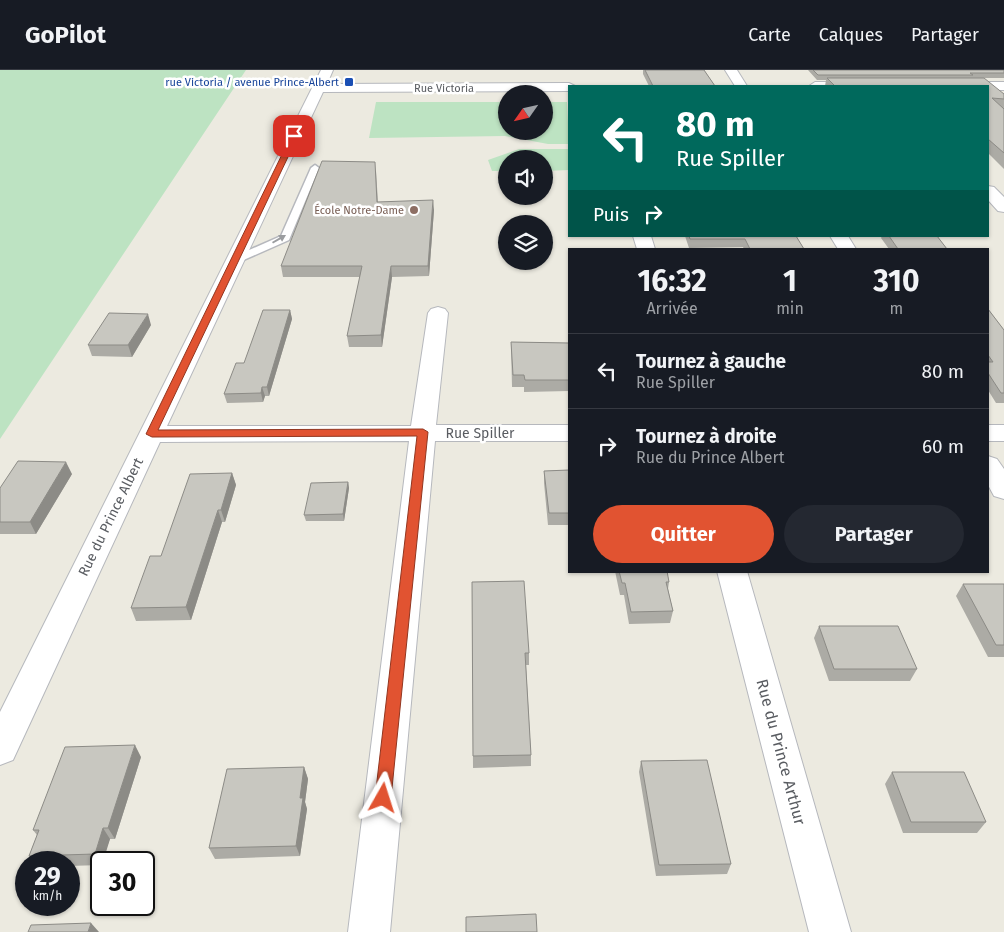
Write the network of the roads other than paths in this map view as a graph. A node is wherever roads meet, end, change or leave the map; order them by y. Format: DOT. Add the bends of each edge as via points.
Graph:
graph roads {
  1 [pos="731,70"];
  2 [pos="323,79"];
  3 [pos="741,85"];
  4 [pos="989,86"];
  5 [pos="1004,86"];
  6 [pos="568,87"];
  7 [pos="316,168"];
  8 [pos="989,192"];
  9 [pos="1004,207"];
  10 [pos="840,237"];
  11 [pos="846,248"];
  12 [pos="235,260"];
  13 [pos="438,313"];
  14 [pos="423,432"];
  15 [pos="568,433"];
  16 [pos="989,433"];
  17 [pos="1004,433"];
  18 [pos="152,434"];
  19 [pos="989,467"];
  20 [pos="1004,490"];
  21 [pos="733,573"];
  22 [pos="0,749"];
  23 [pos="369,932"];
  24 [pos="830,932"];
  1 -- 3 [label="street"];
  2 -- 6 [label="street, Rue Victoria"];
  2 -- 12 [label="street, Rue du Prince Albert"];
  4 -- 5 [label="street"];
  12 -- 7 [label="lane, one-way" via="285,238"];
  8 -- 9 [label="street"];
  10 -- 11 [label="street"];
  12 -- 18 [label="street, Rue du Prince Albert"];
  13 -- 14 [label="street"];
  14 -- 15 [label="street, Rue Spiller"];
  14 -- 18 [label="street, Rue Spiller"];
  14 -- 23 [label="street"];
  16 -- 17 [label="street"];
  18 -- 22 [label="street, Rue du Prince Albert"];
  19 -- 20 [label="street"];
  21 -- 24 [label="street, Rue du Prince Arthur"];
}
